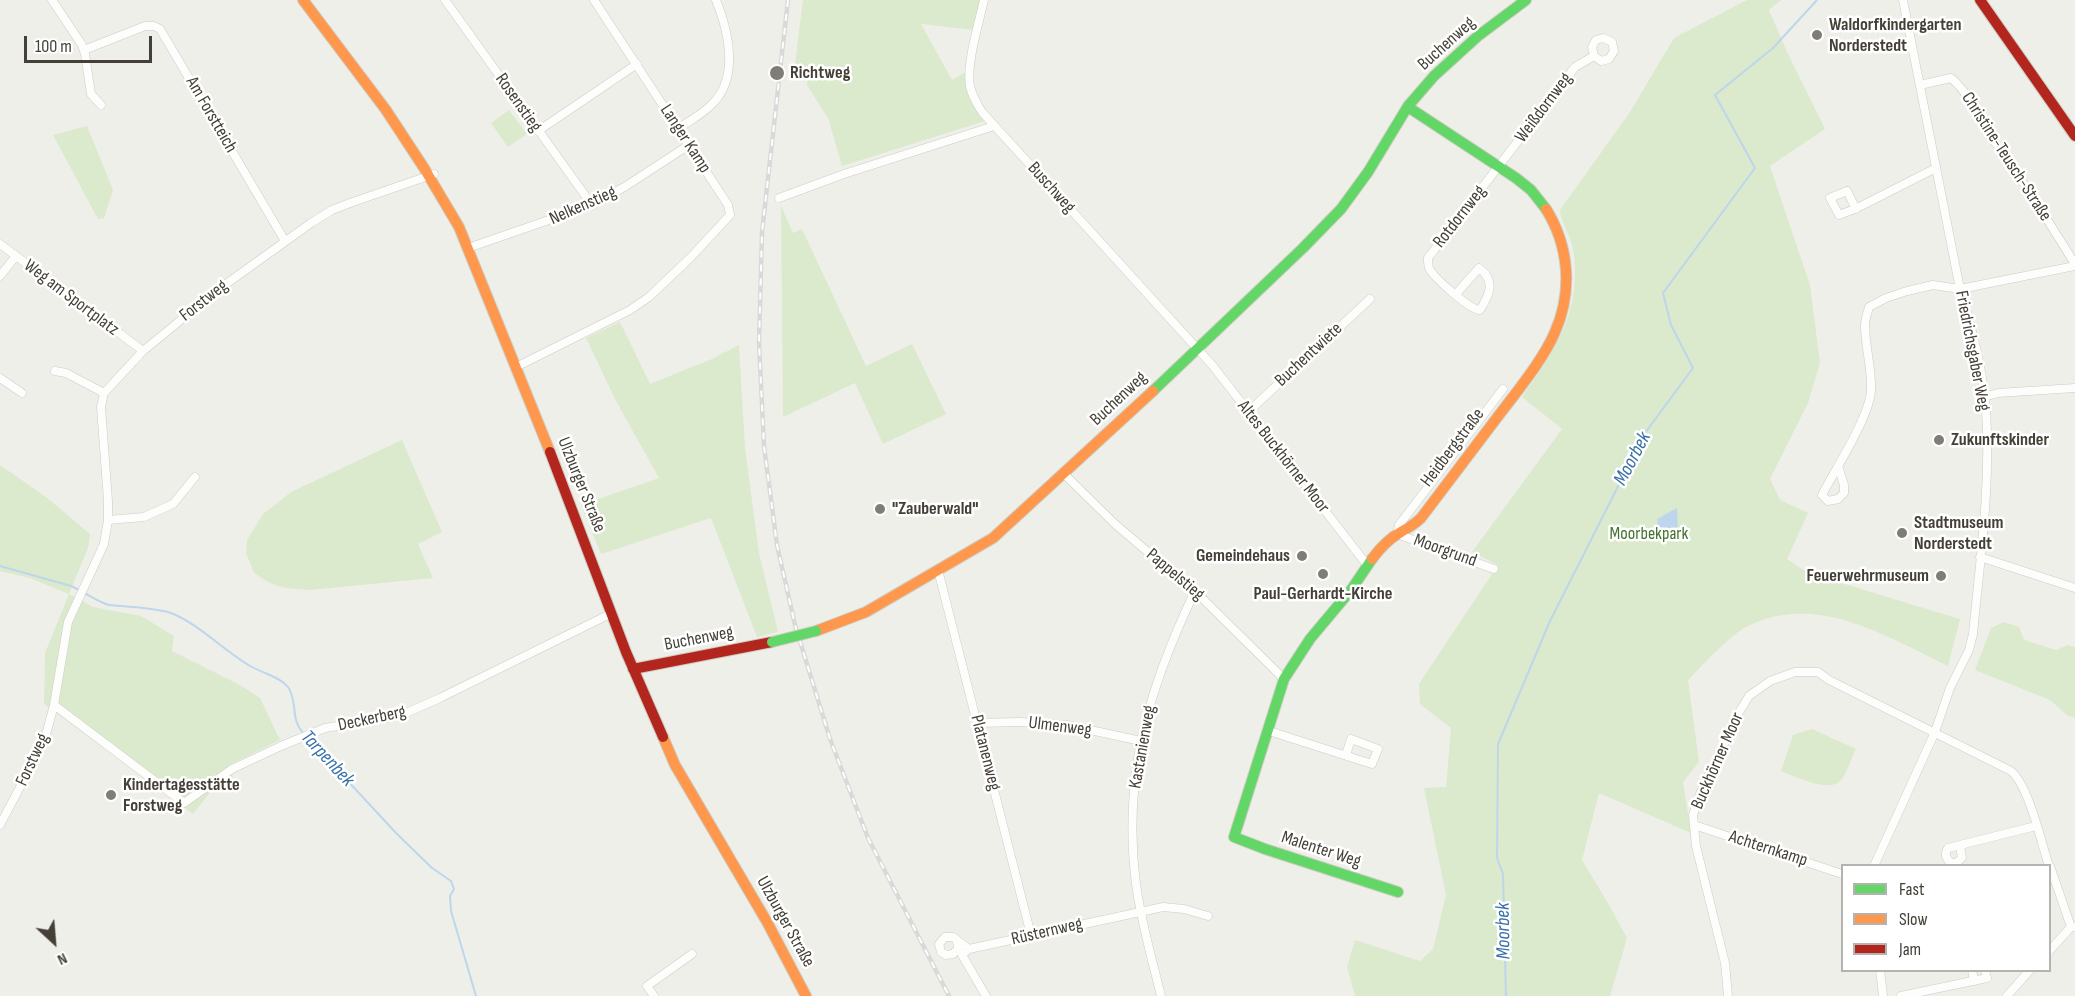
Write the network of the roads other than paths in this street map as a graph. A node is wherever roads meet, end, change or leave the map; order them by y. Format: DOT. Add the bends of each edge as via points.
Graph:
graph roads {
  1 [pos="52,0"];
  2 [pos="303,0"];
  3 [pos="445,0"];
  4 [pos="594,0"];
  5 [pos="716,0"];
  6 [pos="984,0"];
  7 [pos="1526,0"];
  8 [pos="1903,0"];
  9 [pos="1980,0"];
  10 [pos="84,50"];
  11 [pos="1594,56"];
  12 [pos="637,64"];
  13 [pos="1920,85"];
  14 [pos="101,105"];
  15 [pos="1408,106"];
  16 [pos="994,126"];
  17 [pos="679,128"];
  18 [pos="538,131"];
  19 [pos="2075,136"];
  20 [pos="689,145"];
  21 [pos="1499,166"];
  22 [pos="1936,168"];
  23 [pos="431,175"];
  24 [pos="779,198"];
  25 [pos="591,205"];
  26 [pos="1856,208"];
  27 [pos="285,241"];
  28 [pos="0,244"];
  29 [pos="468,248"];
  30 [pos="16,256"];
  31 [pos="2075,265"];
  32 [pos="0,276"];
  33 [pos="1960,289"];
  34 [pos="1456,294"];
  35 [pos="1370,299"];
  36 [pos="1198,349"];
  37 [pos="143,351"];
  38 [pos="516,367"];
  39 [pos="55,371"];
  40 [pos="0,378"];
  41 [pos="2075,388"];
  42 [pos="1503,389"];
  43 [pos="22,393"];
  44 [pos="104,393"];
  45 [pos="1984,397"];
  46 [pos="1248,412"];
  47 [pos="1838,466"];
  48 [pos="1064,474"];
  49 [pos="195,477"];
  50 [pos="108,520"];
  51 [pos="1397,534"];
  52 [pos="1980,557"];
  53 [pos="1367,565"];
  54 [pos="1494,569"];
  55 [pos="938,570"];
  56 [pos="2075,588"];
  57 [pos="1195,591"];
  58 [pos="612,613"];
  59 [pos="633,669"];
  60 [pos="1284,679"];
  61 [pos="54,705"];
  62 [pos="978,723"];
  63 [pos="1269,731"];
  64 [pos="1935,732"];
  65 [pos="1141,741"];
  66 [pos="1346,755"];
  67 [pos="0,825"];
  68 [pos="1694,825"];
  69 [pos="2036,826"];
  70 [pos="1234,837"];
  71 [pos="1959,846"];
  72 [pos="1875,864"];
  73 [pos="1957,864"];
  74 [pos="2048,864"];
  75 [pos="2051,871"];
  76 [pos="1841,874"];
  77 [pos="1398,892"];
  78 [pos="1140,911"];
  79 [pos="1208,916"];
  80 [pos="2073,927"];
  81 [pos="1031,935"];
  82 [pos="957,940"];
  83 [pos="2051,948"];
  84 [pos="969,949"];
  85 [pos="692,954"];
  86 [pos="953,954"];
  87 [pos="1880,972"];
  88 [pos="1972,972"];
  89 [pos="1986,972"];
  90 [pos="2028,972"];
  91 [pos="1974,981"];
  92 [pos="654,996"];
  93 [pos="806,996"];
  94 [pos="986,996"];
  95 [pos="1161,996"];
  96 [pos="1728,996"];
  97 [pos="1883,996"];
  98 [pos="1901,996"];
  99 [pos="2007,996"];
  1 -- 10 [label="street"];
  2 -- 23 [label="street, Ulzburger Straße"];
  3 -- 18 [label="street, Rosenstieg"];
  4 -- 12 [label="street, Langer Kamp"];
  5 -- 17 [label="street" via="730,58 728,76 710,106"];
  6 -- 16 [label="street, Buschweg" via="970,86 974,100"];
  7 -- 15 [label="street, Buchenweg" via="1452,59"];
  8 -- 13 [label="street, Friedrichsgaber Weg"];
  9 -- 19 [label="street"];
  10 -- 14 [label="street" via="91,94"];
  10 -- 27 [label="street, Am Forstteich" via="147,25 160,29"];
  11 -- 21 [label="street, Weißdornweg" via="1575,67"];
  12 -- 17 [label="street, Langer Kamp"];
  12 -- 18 [label="street"];
  13 -- 22 [label="street, Friedrichsgaber Weg"];
  13 -- 31 [label="street, Christine-Teusch-Straße" via="1951,78 1958,84"];
  15 -- 21 [label="street, Heidbergstraße"];
  15 -- 36 [label="street, Buchenweg" via="1343,206"];
  16 -- 24 [label="street"];
  16 -- 36 [label="street, Buschweg"];
  17 -- 20 [label="street, Langer Kamp"];
  18 -- 25 [label="street, Rosenstieg"];
  20 -- 25 [label="street, Nelkenstieg"];
  20 -- 38 [label="street, Langer Kamp" via="728,205 730,215 649,297"];
  21 -- 34 [label="street, Rotdornweg" via="1428,258 1429,269"];
  21 -- 51 [label="street, Heidbergstraße" via="1531,190 1560,235 1567,275 1561,316 1548,347 1509,401 1416,524"];
  22 -- 26 [label="street"];
  22 -- 33 [label="street, Friedrichsgaber Weg"];
  23 -- 27 [label="street, Forstweg" via="333,210"];
  23 -- 29 [label="street, Ulzburger Straße"];
  25 -- 29 [label="street, Nelkenstieg"];
  27 -- 37 [label="street, Forstweg" via="214,292"];
  28 -- 30 [label="street, Weg am Sportplatz"];
  29 -- 38 [label="street, Ulzburger Straße"];
  30 -- 32 [label="street"];
  30 -- 37 [label="street, Weg am Sportplatz"];
  31 -- 33 [label="street, Christine-Teusch-Straße"];
  33 -- 45 [label="street, Friedrichsgaber Weg" via="1971,324"];
  33 -- 47 [label="street, Christine-Teusch-Straße" via="1933,285 1869,307 1865,323 1871,393 1860,425"];
  34 -- 34 [label="street, Rotdornweg" via="1473,310 1480,310 1490,287 1487,274 1479,268"];
  35 -- 46 [label="street, Buchentwiete"];
  36 -- 46 [label="street, Altes Buckhörner Moor"];
  36 -- 48 [label="street, Buchenweg"];
  37 -- 44 [label="street, Forstweg"];
  38 -- 58 [label="street, Ulzburger Straße"];
  39 -- 44 [label="street"];
  40 -- 43 [label="street"];
  41 -- 45 [label="street"];
  42 -- 51 [label="street" via="1399,525"];
  44 -- 50 [label="street, Forstweg" via="101,407"];
  45 -- 52 [label="street, Friedrichsgaber Weg" via="1987,486"];
  46 -- 53 [label="street, Altes Buckhörner Moor"];
  48 -- 55 [label="street, Buchenweg" via="1004,529"];
  48 -- 57 [label="street, Pappelstieg" via="1123,531"];
  49 -- 50 [label="street" via="174,504 144,517"];
  50 -- 61 [label="street, Forstweg" via="104,544 68,622"];
  51 -- 53 [label="street, Heidbergstraße"];
  51 -- 54 [label="street, Moorgrund"];
  52 -- 56 [label="street"];
  52 -- 64 [label="street, Friedrichsgaber Weg" via="1969,650"];
  53 -- 60 [label="street, Heidbergstraße"];
  55 -- 59 [label="street, Buchenweg, bridge" via="866,612 816,631"];
  55 -- 62 [label="street, Platanenweg"];
  57 -- 60 [label="street, Pappelstieg"];
  57 -- 65 [label="street, Kastanienweg" via="1160,670"];
  58 -- 59 [label="street, Ulzburger Straße"];
  58 -- 61 [label="street, Deckerberg" via="399,716 325,728 300,738 232,769 184,803"];
  59 -- 93 [label="street, Ulzburger Straße" via="679,772"];
  60 -- 63 [label="street, Heidbergstraße"];
  61 -- 67 [label="street, Forstweg" via="44,742"];
  62 -- 65 [label="street, Ulmenweg" via="1067,725"];
  62 -- 81 [label="street, Platanenweg"];
  63 -- 66 [label="street"];
  63 -- 70 [label="street, Heidbergstraße"];
  64 -- 68 [label="street, Buckhörner Moor" via="1818,672 1795,672 1770,681 1749,696 1738,714 1706,782"];
  64 -- 69 [label="street, Buckhörner Moor" via="2017,776"];
  64 -- 72 [label="street, Friedrichsgaber Weg"];
  65 -- 78 [label="street, Kastanienweg" via="1132,826"];
  68 -- 76 [label="street, Achternkamp"];
  68 -- 96 [label="street, Buckhörner Moor" via="1725,963"];
  69 -- 71 [label="street"];
  69 -- 74 [label="street, Buckhörner Moor"];
  70 -- 77 [label="street, Malenter Weg"];
  71 -- 73 [label="street" via="1962,858"];
  71 -- 73 [label="street" via="1948,848 1946,853 1949,861"];
  75 -- 80 [label="street, Buckhörner Moor"];
  78 -- 79 [label="street, Rüsternweg" via="1162,907"];
  78 -- 81 [label="street, Rüsternweg"];
  78 -- 95 [label="street"];
  80 -- 83 [label="street"];
  81 -- 84 [label="street, Rüsternweg"];
  82 -- 84 [label="street"];
  82 -- 86 [label="street" via="958,949"];
  82 -- 86 [label="street" via="945,937 939,944 943,954"];
  84 -- 86 [label="street, Rüsternweg"];
  84 -- 94 [label="street" via="962,955"];
  85 -- 92 [label="street" via="647,986"];
  87 -- 97 [label="street"];
  88 -- 91 [label="street"];
  89 -- 91 [label="street" via="1987,978"];
  90 -- 99 [label="street"];
  91 -- 98 [label="street"];
}
